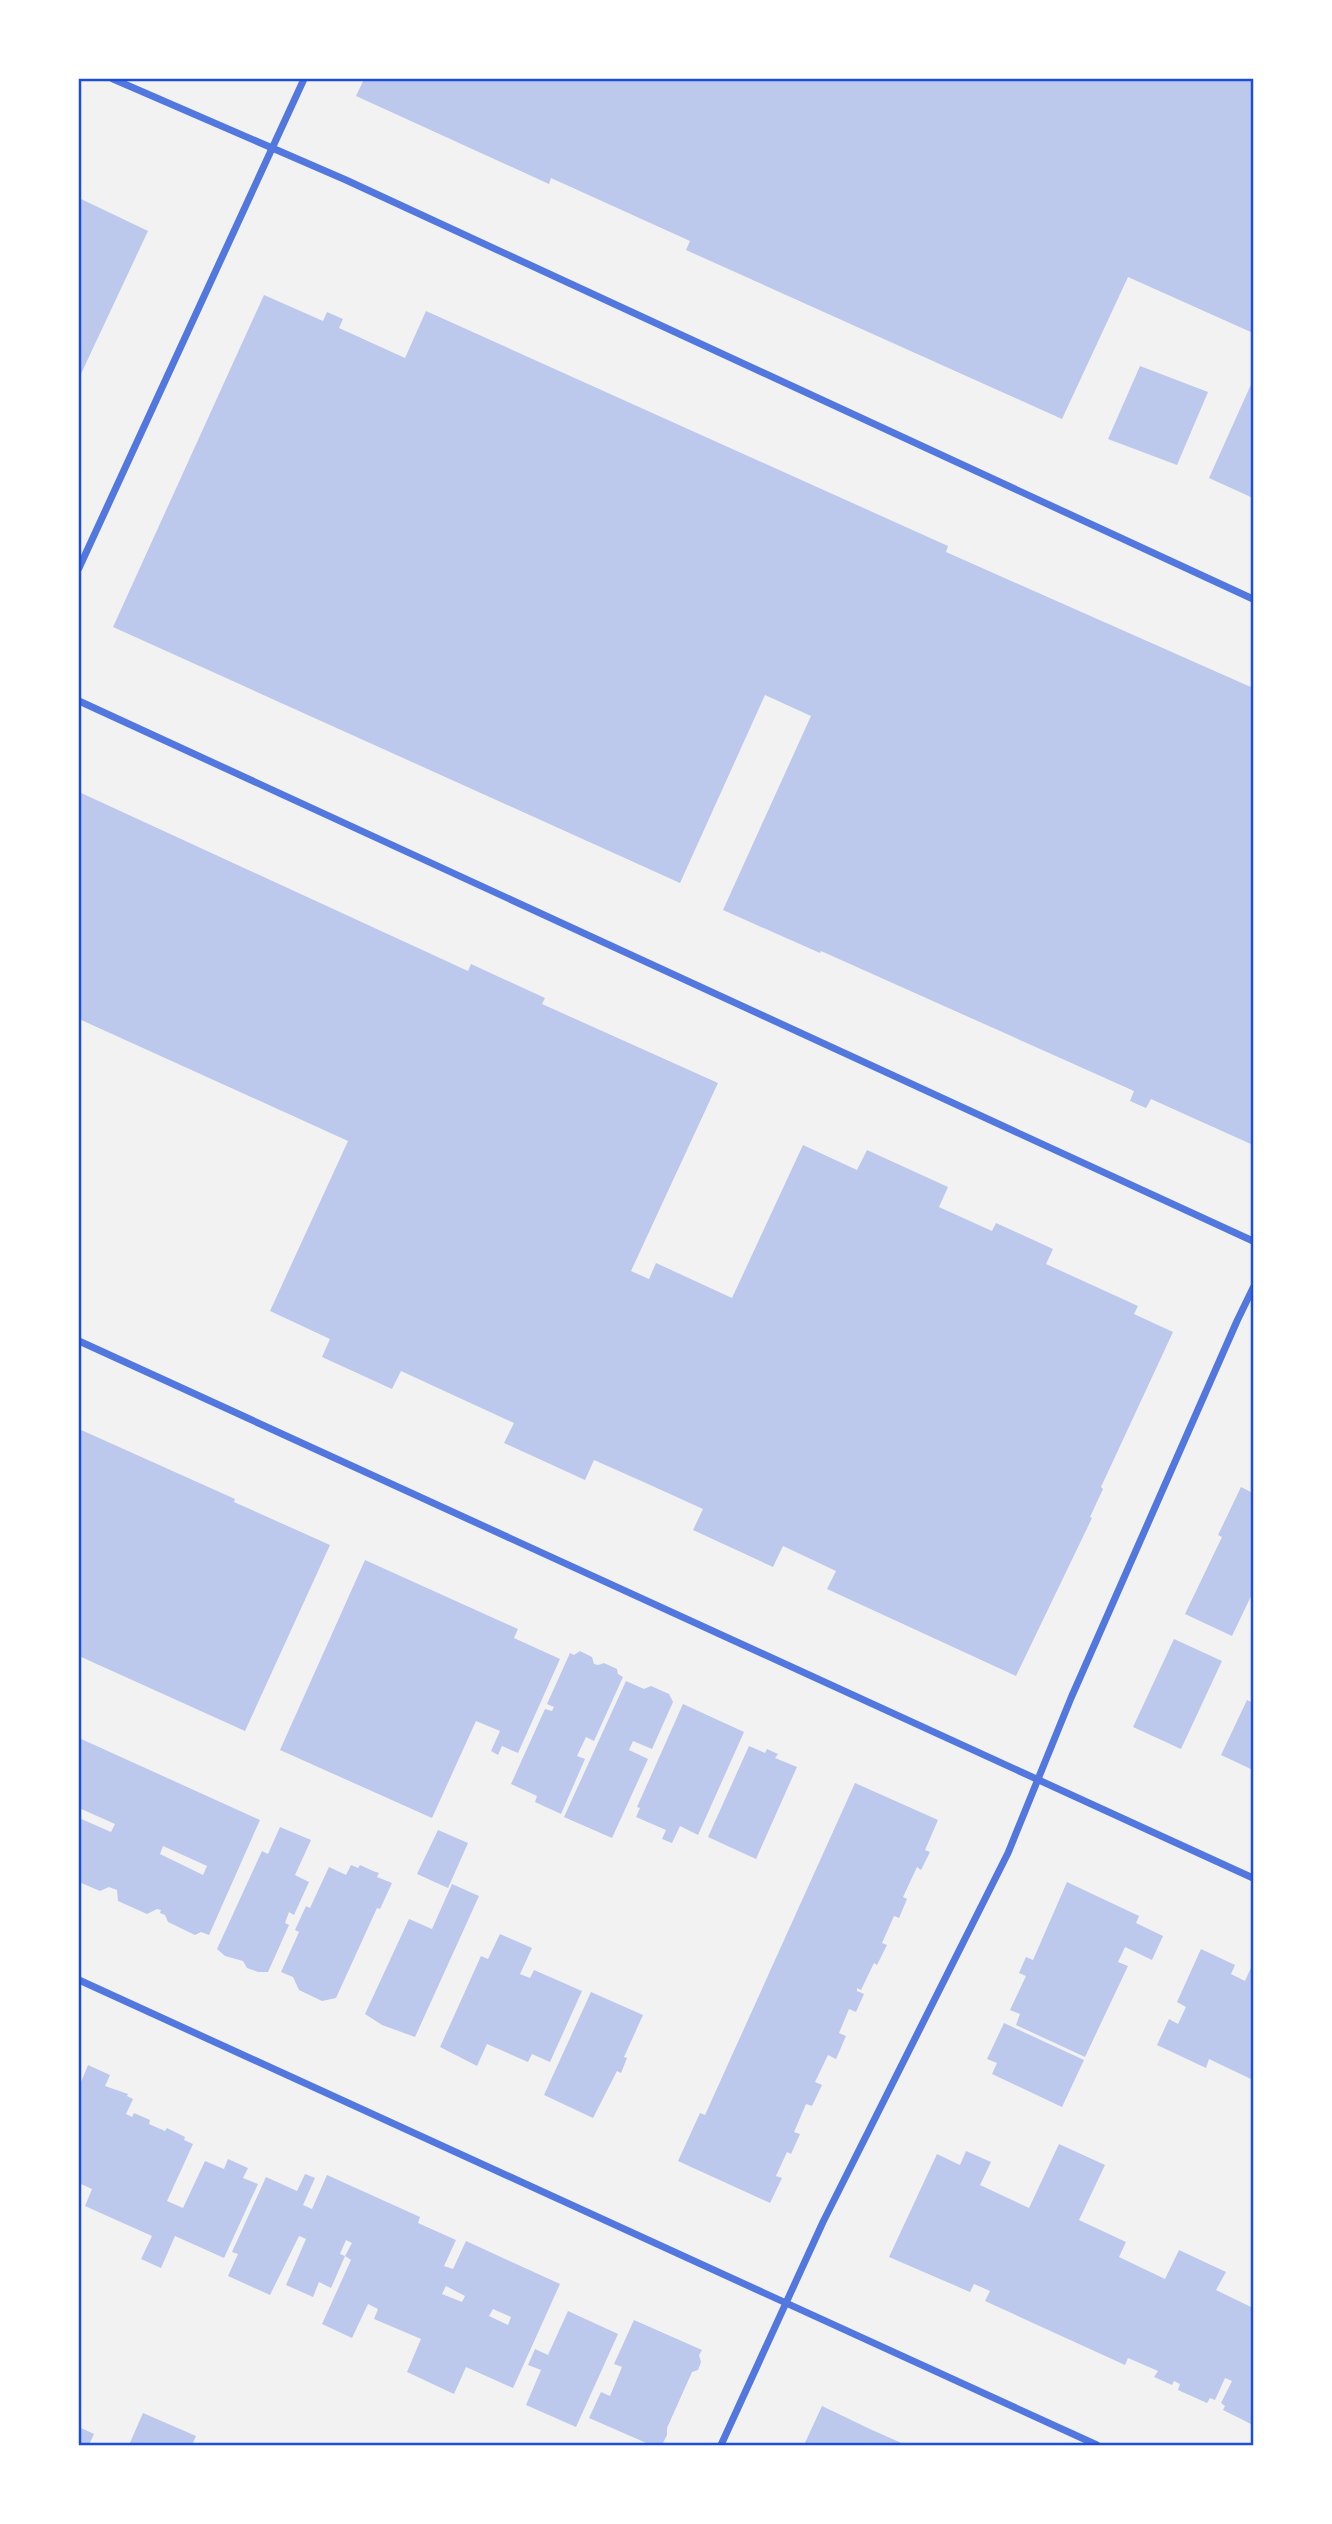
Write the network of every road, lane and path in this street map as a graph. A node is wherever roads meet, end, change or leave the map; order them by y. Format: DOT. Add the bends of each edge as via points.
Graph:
graph roads {
  1 [pos="113,79"];
  2 [pos="304,79"];
  3 [pos="272,149"];
  4 [pos="79,568"];
  5 [pos="1253,599"];
  6 [pos="79,701"];
  7 [pos="1253,1241"];
  8 [pos="1253,1288"];
  9 [pos="79,1341"];
  10 [pos="1038,1779"];
  11 [pos="1253,1878"];
  12 [pos="79,1980"];
  13 [pos="786,2303"];
  14 [pos="721,2445"];
  15 [pos="1097,2445"];
  1 -- 3 [label="street"];
  2 -- 3 [label="street"];
  3 -- 4 [label="street"];
  3 -- 5 [label="street"];
  6 -- 7 [label="street"];
  8 -- 10 [label="street"];
  9 -- 10 [label="street"];
  10 -- 11 [label="street"];
  10 -- 13 [label="street" via="1008,1853"];
  12 -- 13 [label="street"];
  13 -- 14 [label="street"];
  13 -- 15 [label="street"];
}
